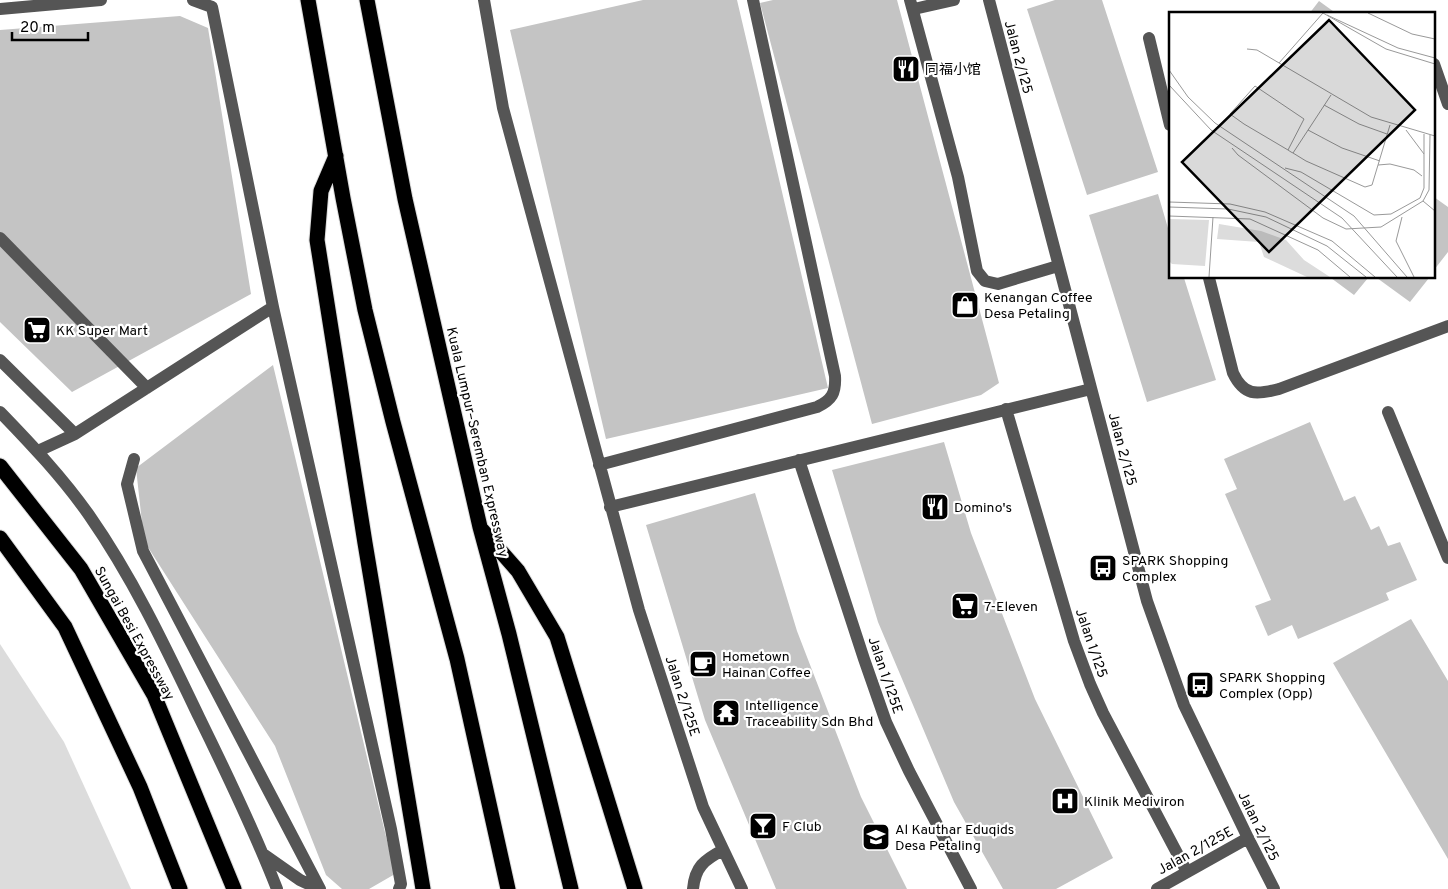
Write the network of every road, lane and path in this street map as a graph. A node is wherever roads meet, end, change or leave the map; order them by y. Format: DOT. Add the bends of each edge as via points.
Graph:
graph roads {
  1 [pos="101,0"];
  2 [pos="193,0"];
  3 [pos="308,0"];
  4 [pos="367,0"];
  5 [pos="484,0"];
  6 [pos="753,0"];
  7 [pos="954,0"];
  8 [pos="989,0"];
  9 [pos="912,5"];
  10 [pos="0,9"];
  11 [pos="1149,38"];
  12 [pos="1436,70"];
  13 [pos="1448,104"];
  14 [pos="1169,120"];
  15 [pos="336,156"];
  16 [pos="0,238"];
  17 [pos="1058,266"];
  18 [pos="1209,279"];
  19 [pos="273,307"];
  20 [pos="1448,326"];
  21 [pos="0,360"];
  22 [pos="146,388"];
  23 [pos="1091,389"];
  24 [pos="1006,409"];
  25 [pos="0,412"];
  26 [pos="1388,412"];
  27 [pos="75,434"];
  28 [pos="38,451"];
  29 [pos="134,459"];
  30 [pos="799,460"];
  31 [pos="599,465"];
  32 [pos="0,466"];
  33 [pos="610,507"];
  34 [pos="480,527"];
  35 [pos="0,538"];
  36 [pos="1447,551"];
  37 [pos="1248,838"];
  38 [pos="723,850"];
  39 [pos="263,854"];
  40 [pos="1187,872"];
  41 [pos="180,889"];
  42 [pos="234,889"];
  43 [pos="277,889"];
  44 [pos="320,889"];
  45 [pos="399,889"];
  46 [pos="423,889"];
  47 [pos="508,889"];
  48 [pos="571,889"];
  49 [pos="634,889"];
  50 [pos="693,889"];
  51 [pos="742,889"];
  52 [pos="971,889"];
  53 [pos="1157,889"];
  54 [pos="1274,889"];
  1 -- 10 [label="street"];
  2 -- 19 [label="street" via="212,6"];
  3 -- 15 [label="highway"];
  4 -- 34 [label="highway, Kuala Lumpur–Seremban Expressway" via="405,199"];
  5 -- 31 [label="street, Jalan 2/125E" via="503,108"];
  6 -- 31 [label="street" via="836,386 832,396 817,407"];
  7 -- 9 [label="street"];
  8 -- 17 [label="street, Jalan 2/125"];
  9 -- 17 [label="street" via="958,178 977,271 985,281 998,284"];
  11 -- 14 [label="street"];
  12 -- 13 [label="street"];
  15 -- 46 [label="highway" via="321,191 317,240"];
  15 -- 47 [label="highway" via="365,310 457,659"];
  16 -- 22 [label="street"];
  17 -- 23 [label="street, Jalan 2/125"];
  18 -- 20 [label="street" via="1233,373 1244,389 1254,393 1279,389"];
  19 -- 22 [label="street"];
  19 -- 45 [label="street" via="391,829 401,884"];
  21 -- 27 [label="street"];
  22 -- 27 [label="street"];
  23 -- 24 [label="street"];
  23 -- 37 [label="street, Jalan 2/125" via="1147,600 1184,705"];
  24 -- 30 [label="street"];
  24 -- 40 [label="street, Jalan 1/125" via="1074,641 1090,684"];
  25 -- 28 [label="street"];
  26 -- 36 [label="street"];
  27 -- 28 [label="street"];
  28 -- 39 [label="street" via="88,514 131,581 185,686"];
  29 -- 44 [label="street" via="127,484 143,551"];
  30 -- 33 [label="street"];
  30 -- 52 [label="street, Jalan 1/125E" via="886,722"];
  31 -- 33 [label="street, Jalan 2/125E"];
  32 -- 42 [label="highway, Sungai Besi Expressway" via="81,569 154,695"];
  33 -- 38 [label="street, Jalan 2/125E" via="639,610 700,798"];
  34 -- 48 [label="highway, Kuala Lumpur–Seremban Expressway"];
  34 -- 49 [label="highway" via="518,571 557,637"];
  35 -- 41 [label="highway" via="65,627 140,787"];
  37 -- 40 [label="street, Jalan 2/125E"];
  37 -- 54 [label="street, Jalan 2/125"];
  38 -- 50 [label="street" via="708,857 701,865 695,873"];
  38 -- 51 [label="street, Jalan 2/125E"];
  39 -- 43 [label="street"];
  39 -- 44 [label="street" via="300,880"];
  40 -- 53 [label="street, Jalan 2/125E"];
}
